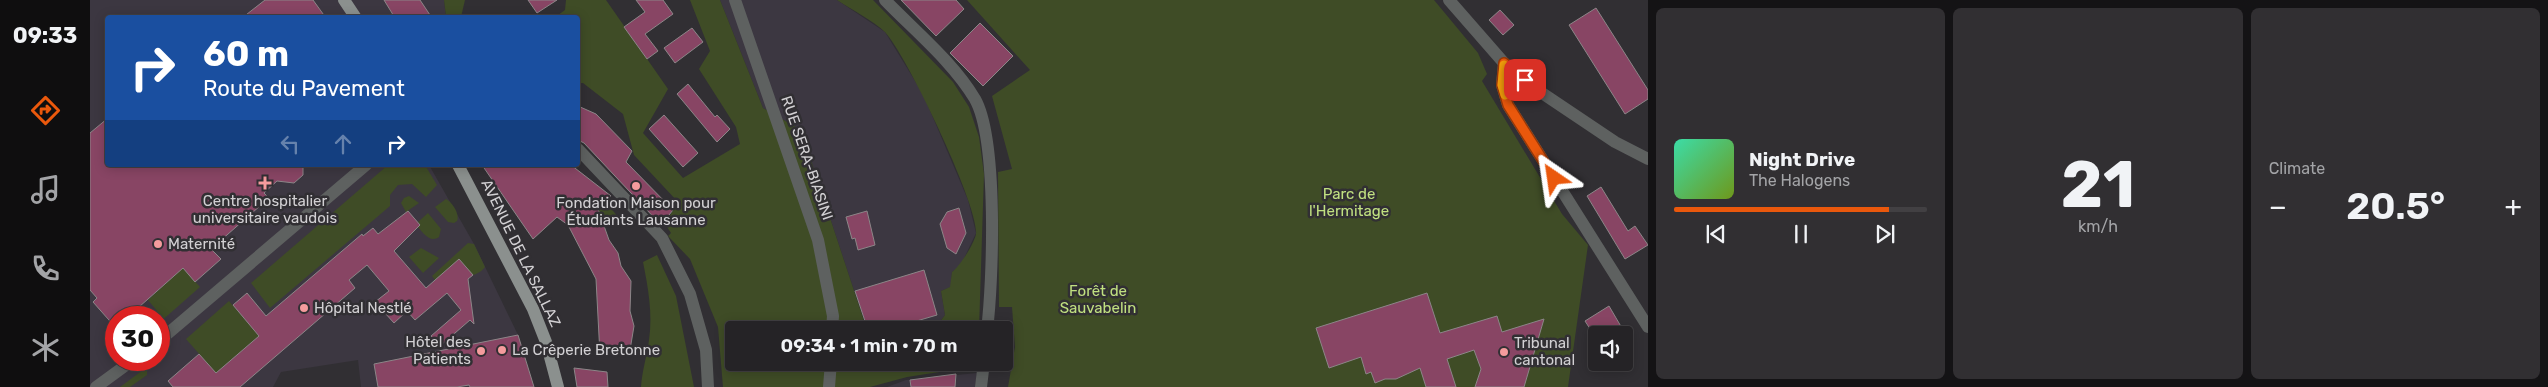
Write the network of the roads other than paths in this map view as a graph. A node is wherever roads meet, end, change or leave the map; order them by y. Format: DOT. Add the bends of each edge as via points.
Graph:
graph roads {
  1 [pos="344,0"];
  2 [pos="736,0"];
  3 [pos="885,0"];
  4 [pos="1449,0"];
  5 [pos="354,15"];
  6 [pos="1504,63"];
  7 [pos="580,151"];
  8 [pos="1648,159"];
  9 [pos="364,167"];
  10 [pos="459,167"];
  11 [pos="833,321"];
  12 [pos="987,321"];
  13 [pos="1648,327"];
  14 [pos="170,332"];
  15 [pos="118,371"];
  16 [pos="830,371"];
  17 [pos="983,371"];
  18 [pos="96,387"];
  19 [pos="558,387"];
  20 [pos="708,387"];
  21 [pos="829,387"];
  22 [pos="981,387"];
  1 -- 5 [label="main road"];
  2 -- 11 [label="street, RUE SERA-BIASINI" via="818,240"];
  3 -- 12 [label="street" via="960,77 976,101 987,139 990,173"];
  4 -- 6 [label="street"];
  6 -- 8 [label="street" via="1548,98 1615,142"];
  6 -- 13 [label="street" via="1502,85 1508,105"];
  7 -- 20 [label="street" via="662,238 690,294 706,350"];
  9 -- 14 [label="street"];
  10 -- 19 [label="main road, AVENUE DE LA SALLAZ" via="533,309"];
  15 -- 18 [label="street"];
  16 -- 21 [label="street"];
  17 -- 22 [label="street"];
}
